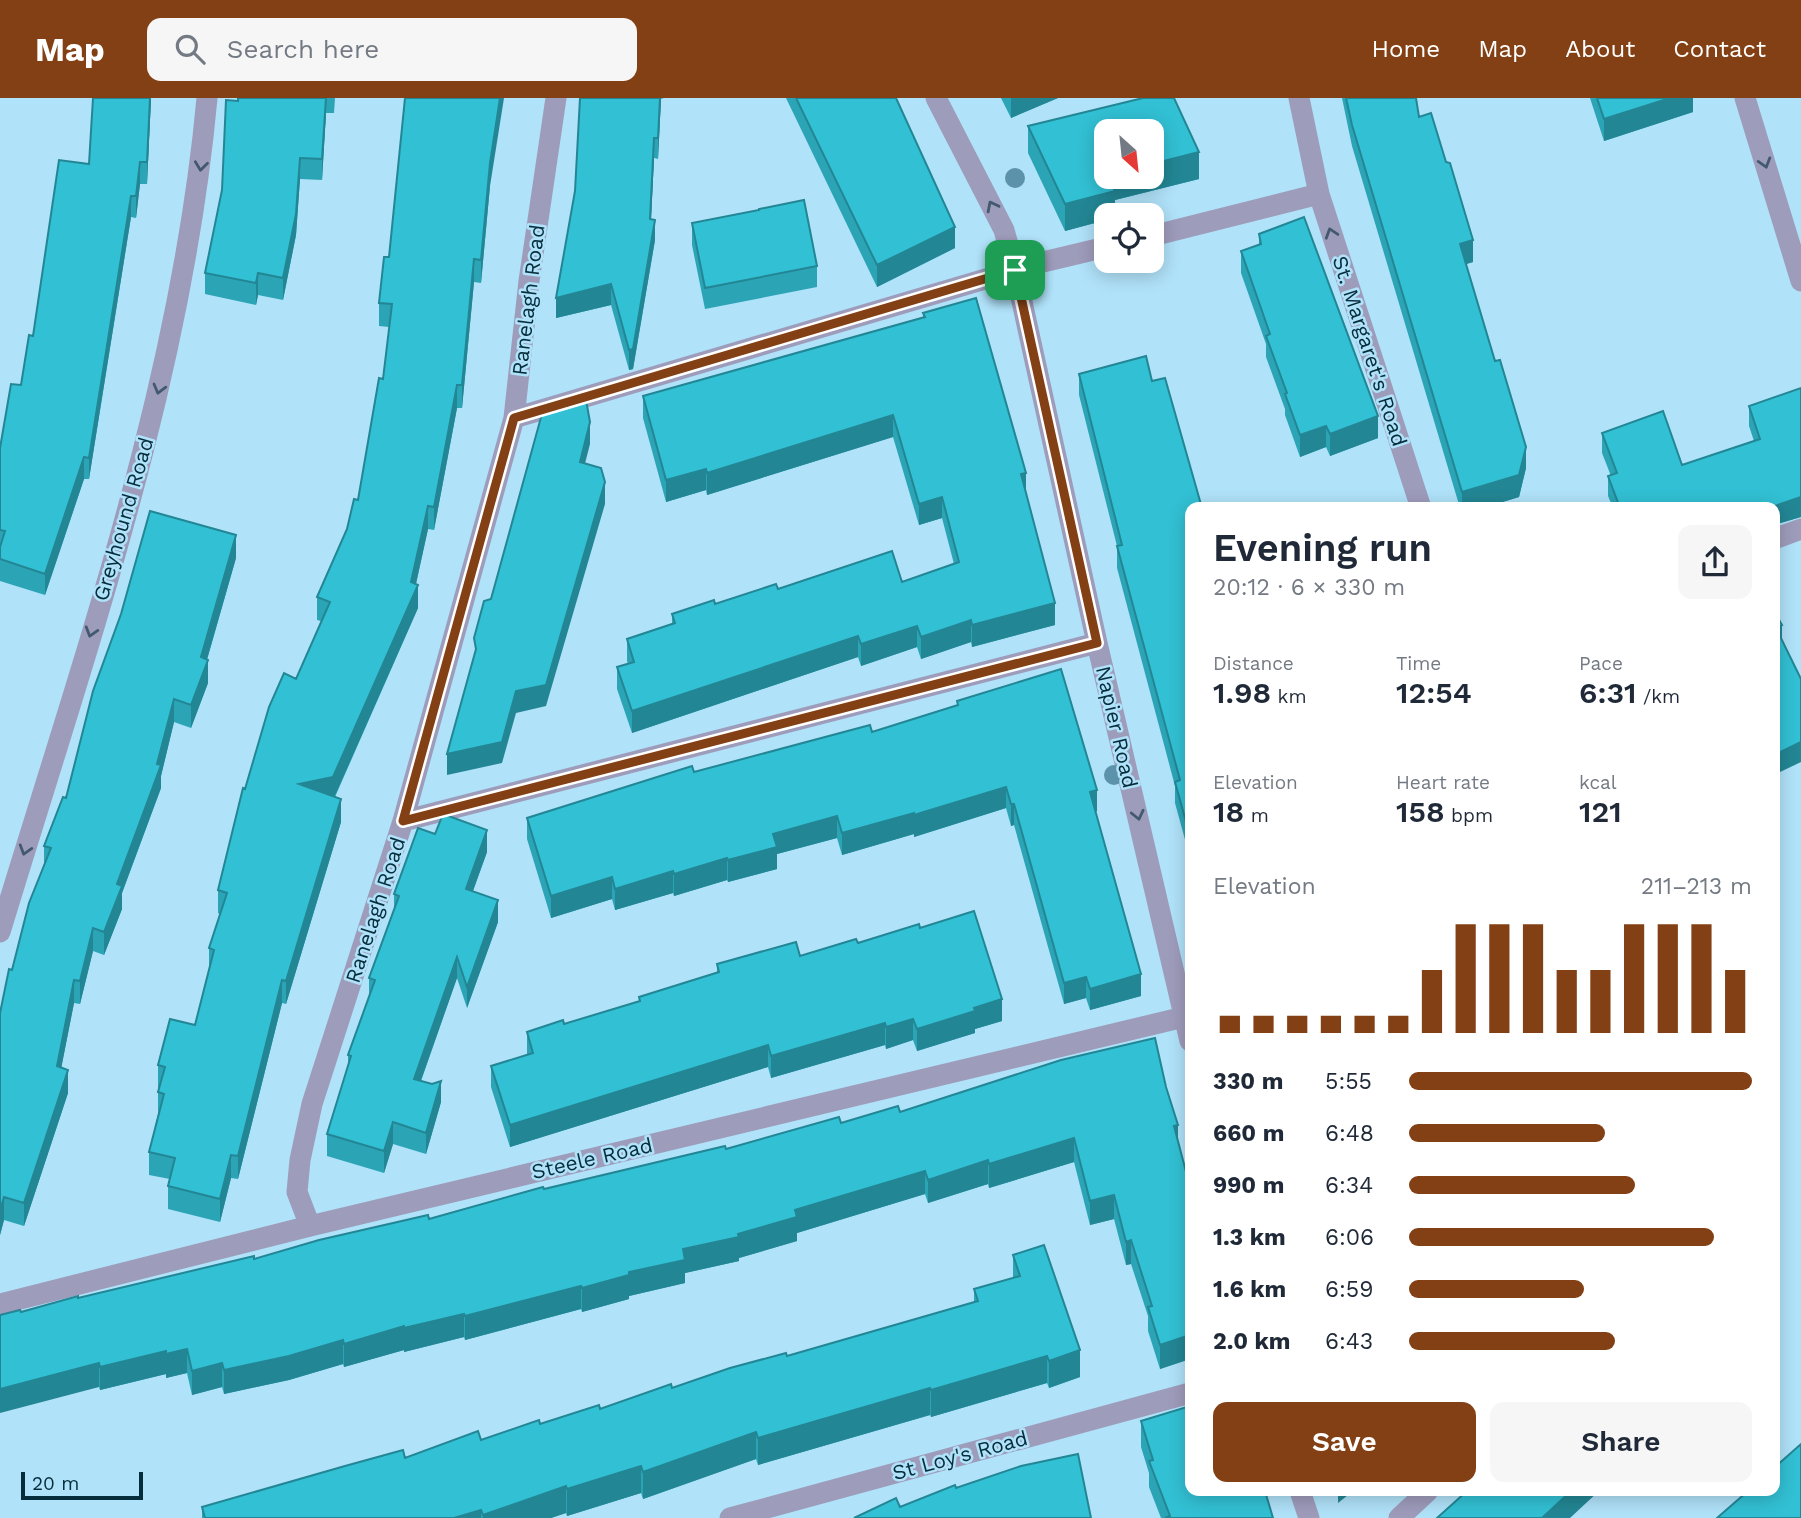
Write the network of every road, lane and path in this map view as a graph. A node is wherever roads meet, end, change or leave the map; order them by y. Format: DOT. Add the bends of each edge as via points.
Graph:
graph roads {
  1 [pos="208,98"];
  2 [pos="556,98"];
  3 [pos="936,98"];
  4 [pos="1299,98"];
  5 [pos="1745,98"];
  6 [pos="1319,194"];
  7 [pos="1164,233"];
  8 [pos="1094,250"];
  9 [pos="1015,270"];
  10 [pos="1801,281"];
  11 [pos="514,418"];
  12 [pos="1419,502"];
  13 [pos="1801,529"];
  14 [pos="1780,537"];
  15 [pos="1097,643"];
  16 [pos="403,821"];
  17 [pos="0,932"];
  18 [pos="1184,1017"];
  19 [pos="1185,1021"];
  20 [pos="310,1226"];
  21 [pos="0,1304"];
  22 [pos="1185,1394"];
  23 [pos="1302,1496"];
  24 [pos="1423,1496"];
  25 [pos="730,1518"];
  26 [pos="1309,1518"];
  27 [pos="1399,1518"];
  1 -- 17 [label="street, Greyhound Road, one-way" via="201,169 170,347 124,524"];
  2 -- 11 [label="street, Ranelagh Road"];
  9 -- 3 [label="street, Napier Road, one-way" via="1004,230"];
  4 -- 6 [label="street, St. Margaret's Road"];
  5 -- 10 [label="street, one-way"];
  6 -- 7 [label="street"];
  12 -- 6 [label="street, St. Margaret's Road, one-way"];
  8 -- 9 [label="street"];
  9 -- 11 [label="street"];
  9 -- 15 [label="street, Napier Road"];
  11 -- 16 [label="street, Ranelagh Road"];
  13 -- 14 [label="street"];
  15 -- 16 [label="street"];
  15 -- 18 [label="street, Napier Road, one-way"];
  16 -- 20 [label="street, Ranelagh Road" via="309,1115 297,1192"];
  18 -- 19 [label="street, Napier Road"];
  18 -- 20 [label="street, Steele Road"];
  20 -- 21 [label="street, Steele Road"];
  22 -- 25 [label="street, St Loy's Road"];
  23 -- 26 [label="street"];
  24 -- 27 [label="street"];
}
